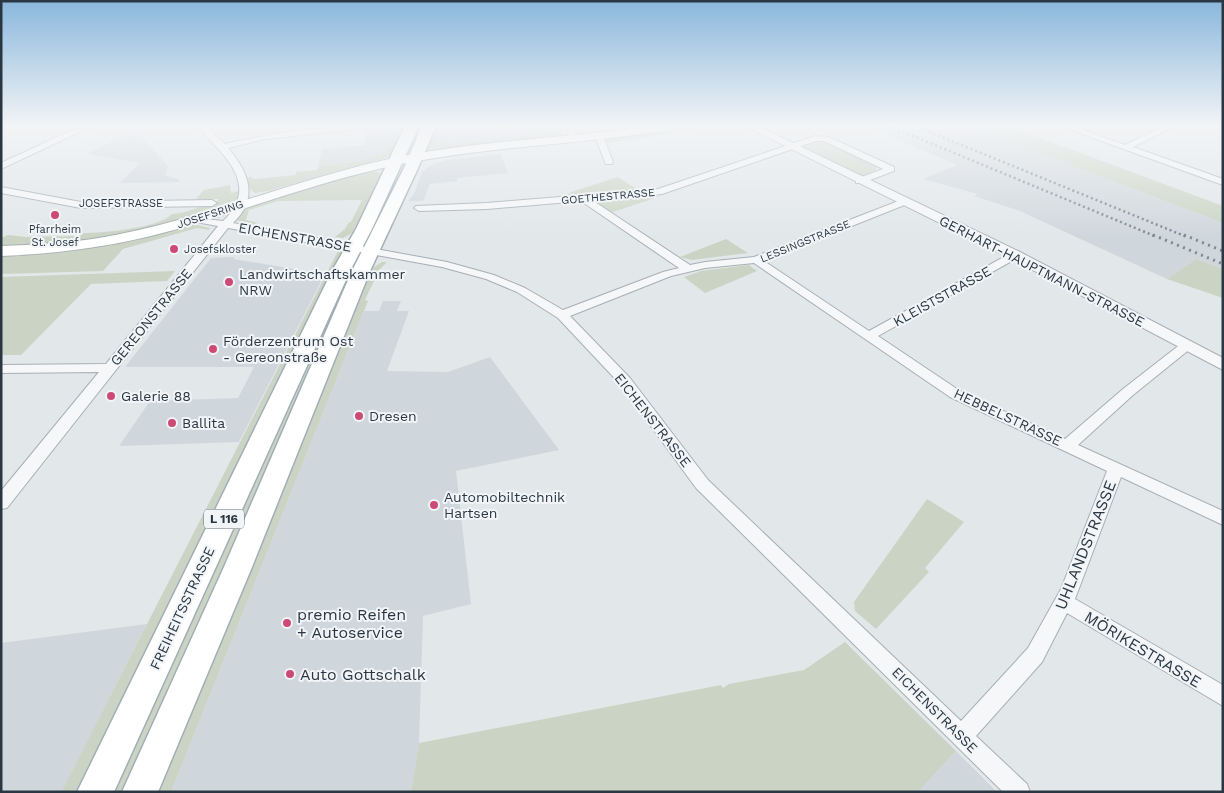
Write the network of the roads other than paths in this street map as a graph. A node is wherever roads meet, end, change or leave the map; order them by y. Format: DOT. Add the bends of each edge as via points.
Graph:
graph roads {
  1 [pos="233,163"];
  2 [pos="387,163"];
  3 [pos="394,163"];
  4 [pos="411,163"];
  5 [pos="741,163"];
  6 [pos="823,163"];
  7 [pos="878,163"];
  8 [pos="1171,163"];
  9 [pos="1221,180"];
  10 [pos="859,181"];
  11 [pos="1,190"];
  12 [pos="584,199"];
  13 [pos="904,202"];
  14 [pos="212,203"];
  15 [pos="241,204"];
  16 [pos="419,208"];
  17 [pos="194,219"];
  18 [pos="224,226"];
  19 [pos="364,248"];
  20 [pos="1,251"];
  21 [pos="1015,255"];
  22 [pos="756,260"];
  23 [pos="687,268"];
  24 [pos="562,315"];
  25 [pos="869,336"];
  26 [pos="1186,346"];
  27 [pos="1223,365"];
  28 [pos="110,368"];
  29 [pos="1,369"];
  30 [pos="1068,445"];
  31 [pos="1116,468"];
  32 [pos="1,503"];
  33 [pos="1223,518"];
  34 [pos="1064,602"];
  35 [pos="1223,696"];
  36 [pos="961,737"];
  37 [pos="95,792"];
  38 [pos="140,792"];
  39 [pos="1019,792"];
  1 -- 15 [label="street" via="241,176 244,196"];
  2 -- 15 [label="main road, JOSEFSRING"];
  3 -- 19 [label="main road, FREIHEITSSTRASSE / L 116"];
  4 -- 19 [label="main road, FREIHEITSSTRASSE / L 116"];
  5 -- 12 [label="street, GOETHESTRASSE" via="659,192"];
  6 -- 10 [label="street, GERHART-HAUPTMANN-STRASSE"];
  7 -- 10 [label="street, GOETHESTRASSE" via="891,169"];
  8 -- 9 [label="street"];
  10 -- 13 [label="street, GERHART-HAUPTMANN-STRASSE"];
  11 -- 14 [label="street, JOSEFSTRASSE" via="81,205"];
  12 -- 16 [label="street, GOETHESTRASSE"];
  12 -- 23 [label="street"];
  13 -- 21 [label="street, GERHART-HAUPTMANN-STRASSE"];
  13 -- 22 [label="street, LESSINGSTRASSE"];
  15 -- 17 [label="main road, JOSEFSRING"];
  15 -- 18 [label="street, GEREONSTRASSE" via="238,212"];
  17 -- 18 [label="street, EICHENSTRASSE"];
  17 -- 20 [label="main road, JOSEFSRING" via="97,244 54,250"];
  18 -- 19 [label="street, EICHENSTRASSE"];
  18 -- 28 [label="street, GEREONSTRASSE"];
  19 -- 24 [label="street, EICHENSTRASSE" via="490,277 521,290"];
  19 -- 37 [label="main road, FREIHEITSSTRASSE / L 116" via="341,271"];
  19 -- 38 [label="main road, FREIHEITSSTRASSE / L 116" via="361,271"];
  21 -- 25 [label="street, KLEISTSTRASSE"];
  21 -- 26 [label="street, GERHART-HAUPTMANN-STRASSE"];
  22 -- 23 [label="street, LESSINGSTRASSE"];
  22 -- 25 [label="street, HEBBELSTRASSE"];
  23 -- 24 [label="street, LESSINGSTRASSE"];
  24 -- 36 [label="street, EICHENSTRASSE" via="625,380 702,484"];
  25 -- 30 [label="street, HEBBELSTRASSE" via="956,394"];
  26 -- 27 [label="street, GERHART-HAUPTMANN-STRASSE"];
  26 -- 30 [label="street"];
  28 -- 29 [label="street"];
  28 -- 32 [label="street, GEREONSTRASSE"];
  30 -- 31 [label="street, HEBBELSTRASSE"];
  31 -- 33 [label="street, HEBBELSTRASSE"];
  31 -- 34 [label="street, UHLANDSTRASSE"];
  34 -- 35 [label="street, MÖRIKESTRASSE"];
  34 -- 36 [label="street, UHLANDSTRASSE" via="1035,655"];
  36 -- 39 [label="street, EICHENSTRASSE"];
}
